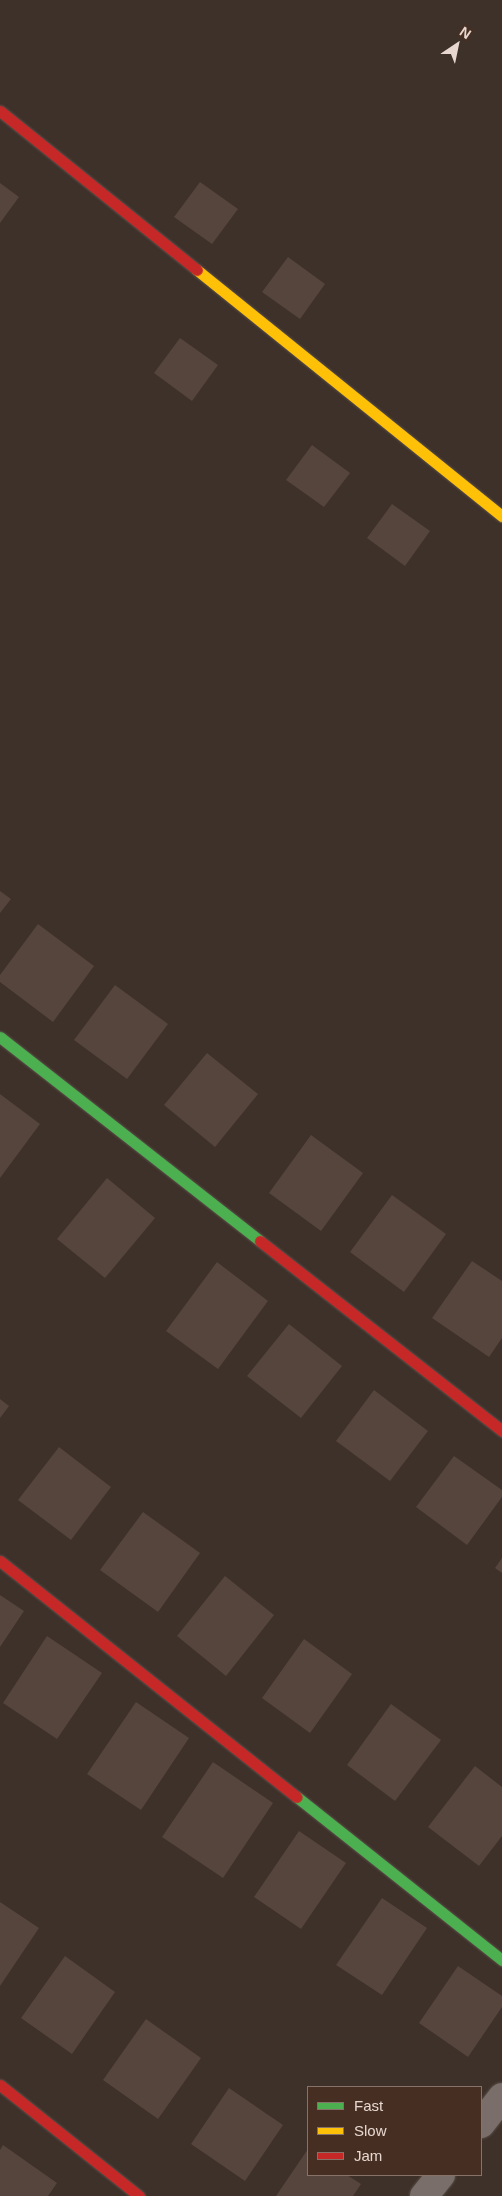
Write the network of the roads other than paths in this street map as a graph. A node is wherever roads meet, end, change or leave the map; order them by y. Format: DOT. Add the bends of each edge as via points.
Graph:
graph roads {
  1 [pos="0,111"];
  2 [pos="502,516"];
  3 [pos="0,1037"];
  4 [pos="502,1431"];
  5 [pos="0,1560"];
  6 [pos="502,1960"];
  7 [pos="0,2084"];
  8 [pos="502,2097"];
  9 [pos="482,2123"];
  10 [pos="440,2176"];
  11 [pos="138,2196"];
  12 [pos="424,2196"];
  1 -- 2 [label="street"];
  3 -- 4 [label="street"];
  5 -- 6 [label="street"];
  7 -- 11 [label="street"];
  8 -- 9 [label="street"];
  10 -- 12 [label="street"];
}
